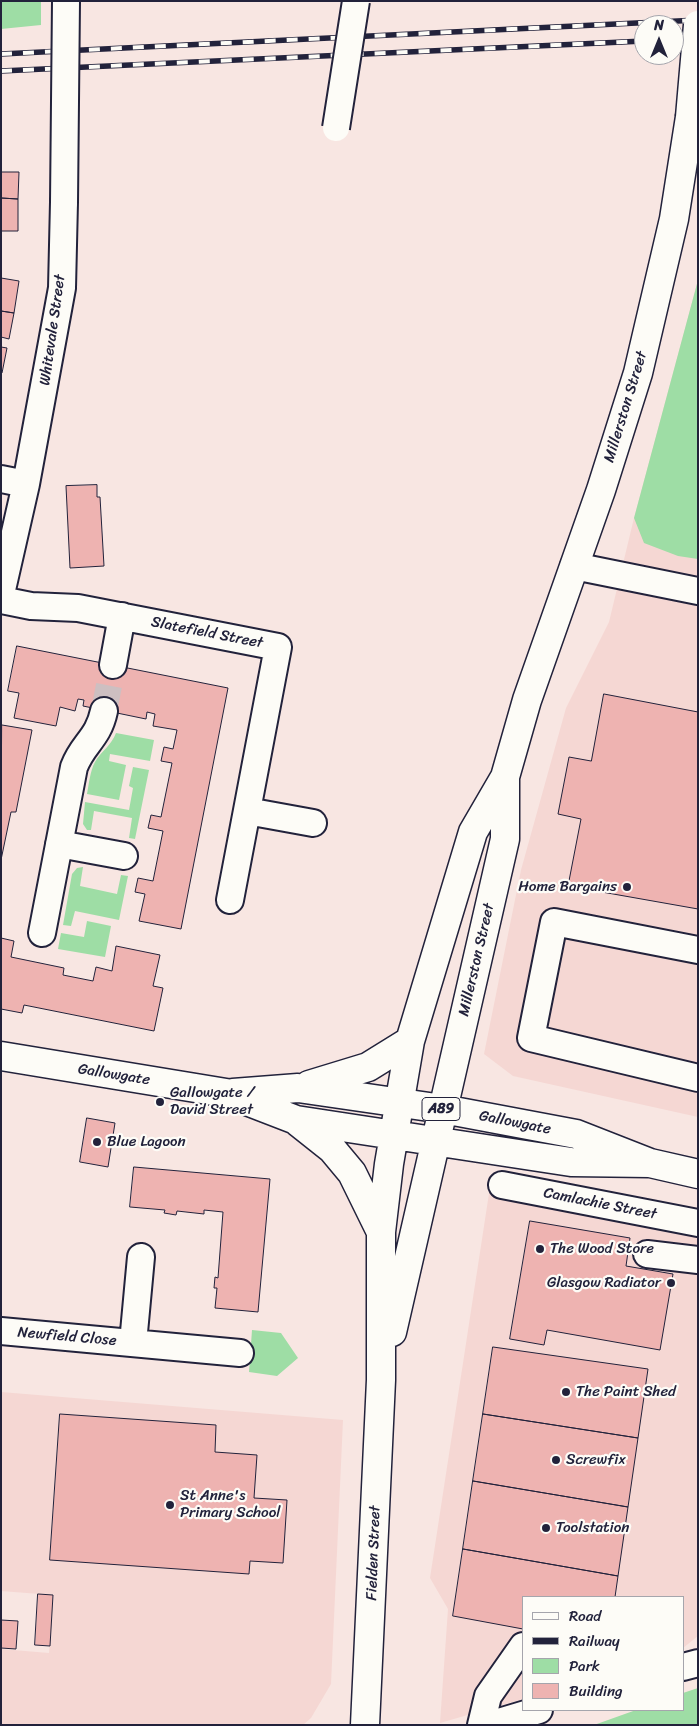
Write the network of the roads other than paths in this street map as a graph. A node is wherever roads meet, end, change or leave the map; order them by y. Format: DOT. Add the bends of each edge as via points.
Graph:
graph roads {
  1 [pos="66,1"];
  2 [pos="356,1"];
  3 [pos="698,25"];
  4 [pos="336,128"];
  5 [pos="14,482"];
  6 [pos="574,566"];
  7 [pos="698,591"];
  8 [pos="1,594"];
  9 [pos="1,600"];
  10 [pos="122,616"];
  11 [pos="113,665"];
  12 [pos="104,710"];
  13 [pos="505,776"];
  14 [pos="248,811"];
  15 [pos="312,823"];
  16 [pos="59,844"];
  17 [pos="124,856"];
  18 [pos="230,900"];
  19 [pos="42,933"];
  20 [pos="698,950"];
  21 [pos="410,1041"];
  22 [pos="1,1056"];
  23 [pos="698,1078"];
  24 [pos="298,1088"];
  25 [pos="226,1093"];
  26 [pos="400,1102"];
  27 [pos="443,1109"];
  28 [pos="296,1120"];
  29 [pos="394,1135"];
  30 [pos="436,1141"];
  31 [pos="650,1163"];
  32 [pos="698,1174"];
  33 [pos="502,1185"];
  34 [pos="698,1223"];
  35 [pos="381,1232"];
  36 [pos="647,1254"];
  37 [pos="141,1257"];
  38 [pos="698,1260"];
  39 [pos="1,1331"];
  40 [pos="133,1343"];
  41 [pos="240,1353"];
  42 [pos="381,1380"];
  43 [pos="522,1647"];
  44 [pos="698,1662"];
  45 [pos="684,1667"];
  46 [pos="536,1711"];
  47 [pos="365,1725"];
  48 [pos="481,1725"];
  49 [pos="489,1725"];
  1 -- 5 [label="street, Whitevale Street, bridge" via="62,288"];
  2 -- 4 [label="street, bridge"];
  3 -- 6 [label="main road, Millerston Street, bridge" via="690,116 674,219 638,373"];
  5 -- 8 [label="street, Whitevale Street"];
  6 -- 7 [label="street"];
  6 -- 13 [label="main road, Millerston Street" via="527,700"];
  9 -- 10 [label="street, Slatefield Street"];
  10 -- 11 [label="street"];
  10 -- 14 [label="street, Slatefield Street" via="278,647"];
  12 -- 16 [label="street" via="100,727 79,753"];
  13 -- 21 [label="main road, Millerston Street" via="473,832"];
  13 -- 27 [label="main road, Millerston Street" via="505,839"];
  14 -- 15 [label="street"];
  14 -- 18 [label="street, Slatefield Street"];
  16 -- 17 [label="street"];
  16 -- 19 [label="street"];
  20 -- 23 [label="street" via="554,922 531,1038"];
  21 -- 24 [label="main road" via="368,1067"];
  21 -- 26 [label="main road, Millerston Street"];
  22 -- 25 [label="main road, Gallowgate / A89"];
  24 -- 25 [label="main road, Gallowgate / A89"];
  24 -- 26 [label="main road, Gallowgate / A89"];
  25 -- 28 [label="main road, Gallowgate / A89"];
  26 -- 27 [label="main road, Gallowgate / A89"];
  26 -- 29 [label="main road, Fielden Street"];
  27 -- 30 [label="main road, Millerston Street"];
  27 -- 31 [label="main road, Gallowgate / A89" via="576,1134"];
  28 -- 29 [label="main road, Gallowgate / A89"];
  28 -- 35 [label="main road, Fielden Street" via="332,1149 352,1173"];
  29 -- 30 [label="main road, Gallowgate / A89"];
  29 -- 35 [label="main road, Fielden Street"];
  30 -- 31 [label="main road, Gallowgate / A89" via="571,1162"];
  30 -- 42 [label="main road, Fielden Street"];
  31 -- 32 [label="main road, Gallowgate / A89"];
  33 -- 34 [label="street, Camlachie Street"];
  35 -- 42 [label="main road, Fielden Street"];
  36 -- 38 [label="street"];
  37 -- 40 [label="street, Newfield Close"];
  39 -- 40 [label="street, Newfield Close"];
  40 -- 41 [label="street, Newfield Close"];
  42 -- 47 [label="main road, Fielden Street"];
  43 -- 48 [label="street" via="488,1696"];
  44 -- 45 [label="street"];
  46 -- 49 [label="street"];
}
